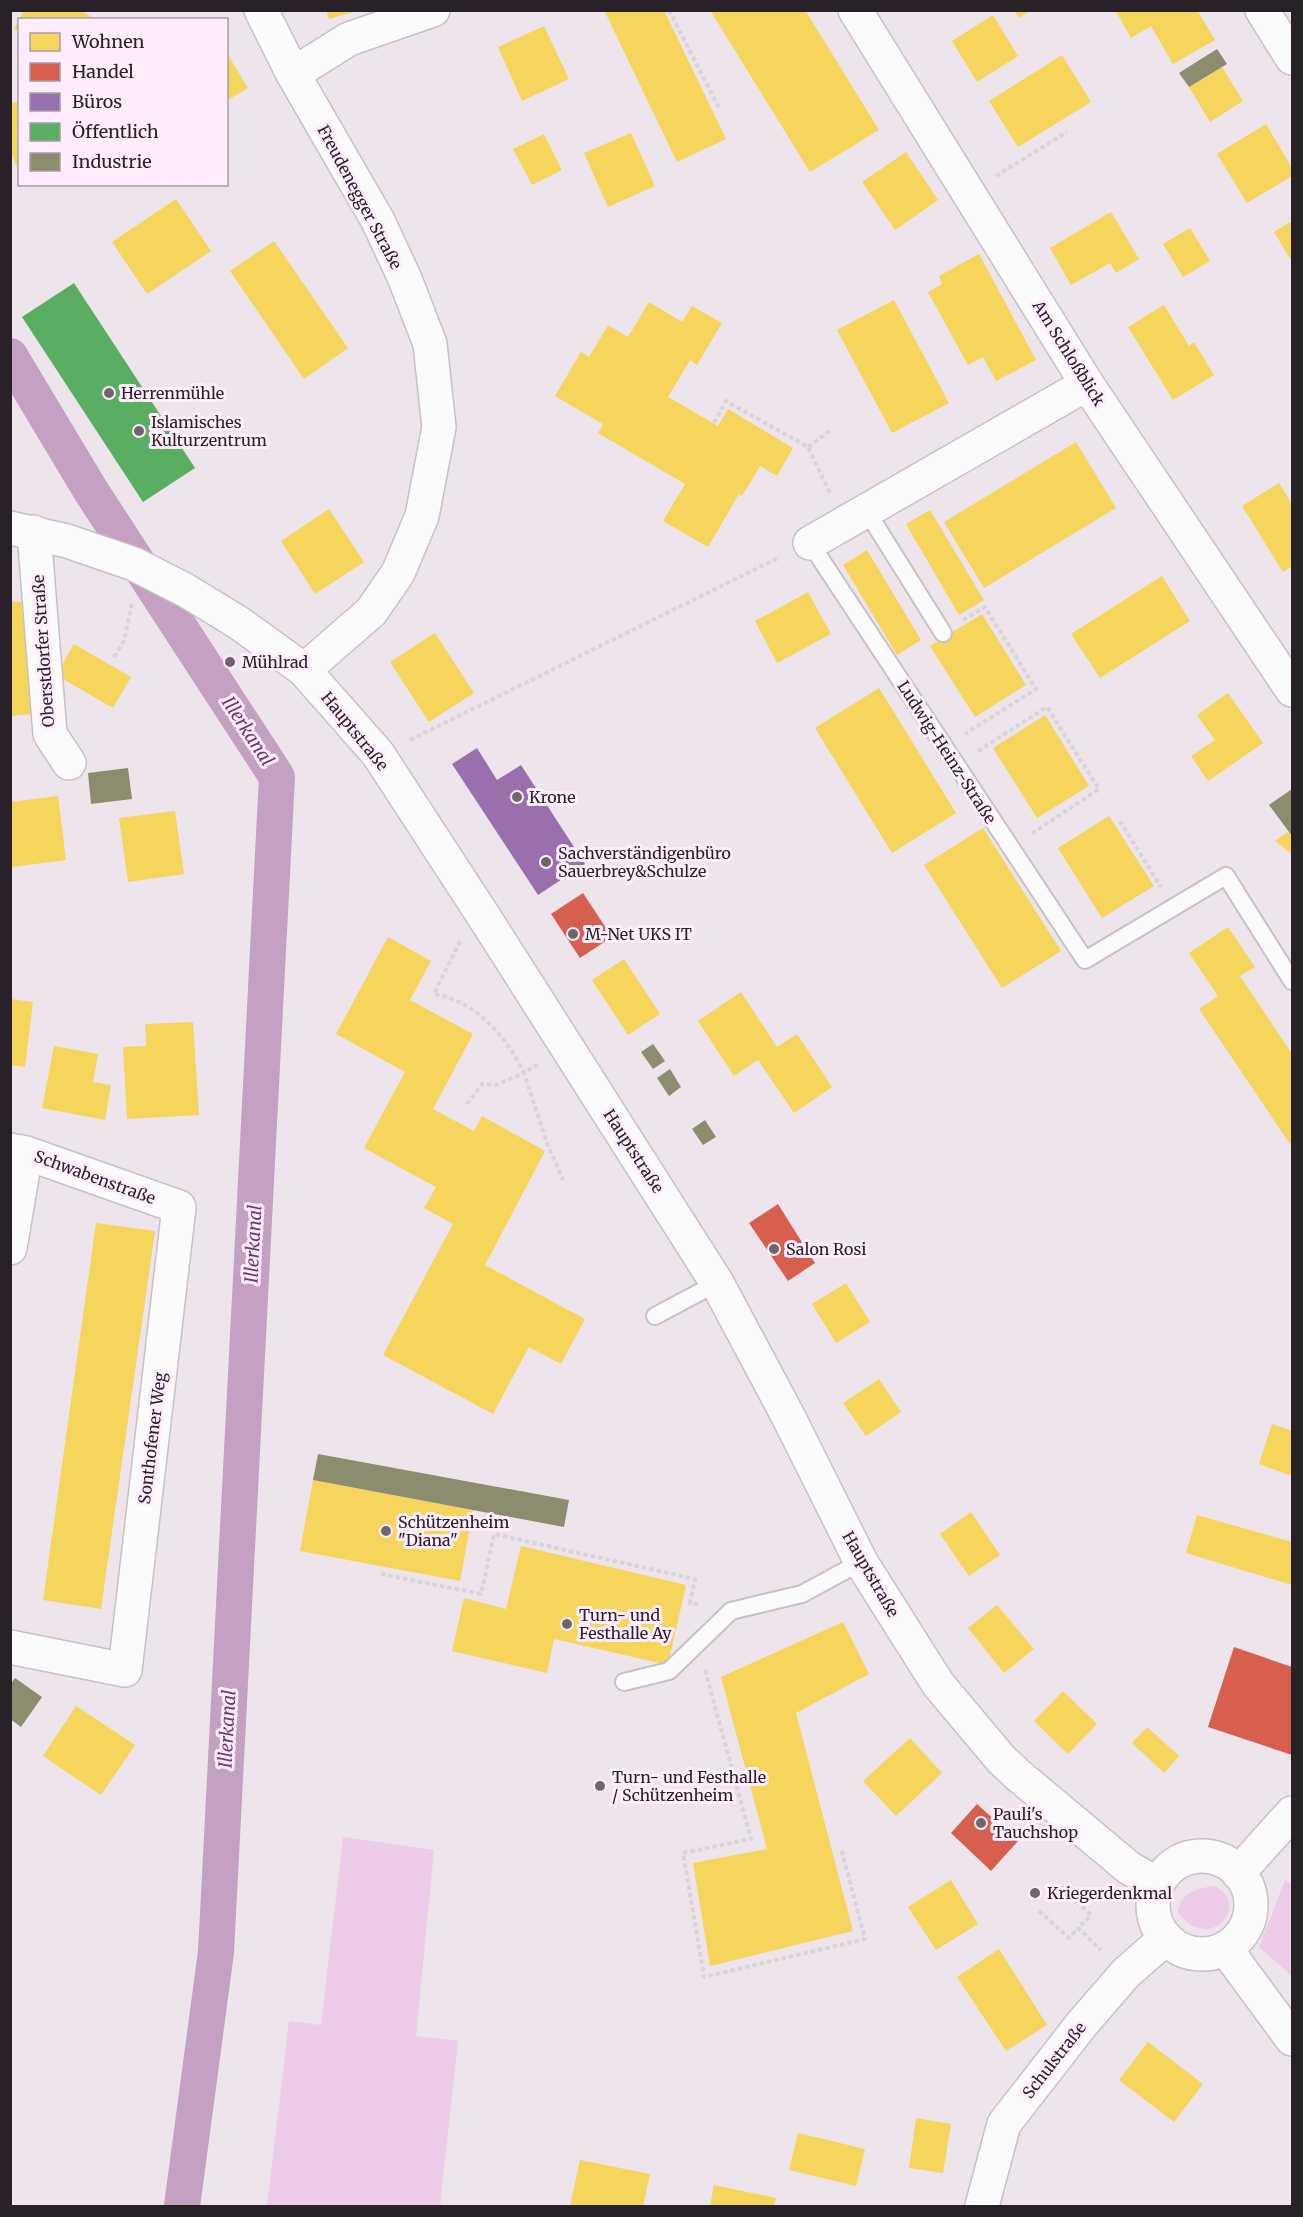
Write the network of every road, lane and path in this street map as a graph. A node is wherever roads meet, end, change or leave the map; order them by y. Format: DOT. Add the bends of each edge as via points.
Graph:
graph roads {
  1 [pos="261,10"];
  2 [pos="433,10"];
  3 [pos="669,10"];
  4 [pos="855,10"];
  5 [pos="1262,10"];
  6 [pos="1293,58"];
  7 [pos="293,74"];
  8 [pos="720,110"];
  9 [pos="1067,132"];
  10 [pos="969,193"];
  11 [pos="1088,384"];
  12 [pos="714,423"];
  13 [pos="832,429"];
  14 [pos="808,447"];
  15 [pos="855,517"];
  16 [pos="22,530"];
  17 [pos="810,543"];
  18 [pos="130,606"];
  19 [pos="943,633"];
  20 [pos="114,657"];
  21 [pos="304,670"];
  22 [pos="1293,690"];
  23 [pos="944,747"];
  24 [pos="378,754"];
  25 [pos="69,763"];
  26 [pos="956,765"];
  27 [pos="1120,821"];
  28 [pos="1010,848"];
  29 [pos="1174,907"];
  30 [pos="488,922"];
  31 [pos="1293,981"];
  32 [pos="568,1047"];
  33 [pos="524,1072"];
  34 [pos="467,1104"];
  35 [pos="18,1151"];
  36 [pos="562,1180"];
  37 [pos="179,1207"];
  38 [pos="10,1248"];
  39 [pos="717,1283"];
  40 [pos="655,1316"];
  41 [pos="861,1562"];
  42 [pos="381,1574"];
  43 [pos="731,1611"];
  44 [pos="698,1643"];
  45 [pos="10,1647"];
  46 [pos="624,1683"];
  47 [pos="1293,1813"];
  48 [pos="841,1848"];
  49 [pos="1238,1873"];
  50 [pos="1157,1884"];
  51 [pos="1060,1886"];
  52 [pos="1039,1911"];
  53 [pos="1078,1929"];
  54 [pos="1166,1938"];
  55 [pos="1226,1948"];
  56 [pos="1126,1973"];
  57 [pos="1293,2039"];
  58 [pos="982,2206"];
  1 -- 7 [label="street, Freudenegger Straße"];
  2 -- 7 [label="street" via="349,39"];
  3 -- 8 [label="path"];
  4 -- 10 [label="street, Am Schloßblick"];
  5 -- 6 [label="street"];
  7 -- 21 [label="street, Freudenegger Straße" via="378,222 405,279 430,344 439,427 422,516 398,573 371,612"];
  9 -- 10 [label="path"];
  10 -- 11 [label="street, Am Schloßblick"];
  11 -- 15 [label="street"];
  11 -- 22 [label="street, Am Schloßblick"];
  12 -- 14 [label="path" via="726,401"];
  13 -- 14 [label="path"];
  14 -- 15 [label="path"];
  15 -- 17 [label="street"];
  15 -- 19 [label="lane"];
  16 -- 21 [label="street, Hauptstraße" via="134,564 239,623"];
  16 -- 25 [label="street, Oberstdorfer Straße" via="50,734"];
  17 -- 23 [label="lane, Ludwig-Heinz-Straße"];
  17 -- 24 [label="path"];
  18 -- 20 [label="path" via="124,641"];
  19 -- 23 [label="path" via="985,607 1036,689"];
  21 -- 24 [label="street, Hauptstraße"];
  23 -- 26 [label="lane, Ludwig-Heinz-Straße"];
  24 -- 30 [label="street, Hauptstraße"];
  26 -- 28 [label="lane, Ludwig-Heinz-Straße"];
  26 -- 28 [label="path" via="1047,707 1099,789"];
  27 -- 29 [label="path"];
  28 -- 29 [label="lane, Ludwig-Heinz-Straße" via="1085,960"];
  29 -- 31 [label="lane" via="1226,876"];
  30 -- 32 [label="street, Hauptstraße"];
  30 -- 33 [label="path" via="460,941 434,994 451,997 497,1031"];
  32 -- 33 [label="path"];
  32 -- 39 [label="street, Hauptstraße"];
  33 -- 34 [label="path" via="496,1085 482,1083"];
  33 -- 36 [label="path"];
  35 -- 37 [label="street, Schwabenstraße"];
  35 -- 38 [label="street"];
  37 -- 45 [label="street, Sonthofener Weg" via="125,1670"];
  39 -- 40 [label="lane"];
  39 -- 41 [label="street, Hauptstraße"];
  41 -- 43 [label="lane" via="801,1594"];
  41 -- 50 [label="street, Hauptstraße" via="938,1684 1001,1759 1129,1868"];
  42 -- 43 [label="path" via="481,1594 494,1534 695,1579 690,1603"];
  43 -- 44 [label="lane"];
  44 -- 46 [label="lane" via="669,1671"];
  44 -- 48 [label="path" via="751,1839 683,1853 704,1977 865,1939"];
  47 -- 49 [label="street"];
  49 -- 50 [label="street" via="1215,1859 1190,1858 1169,1869"];
  49 -- 55 [label="street" via="1249,1894 1248,1921"];
  50 -- 54 [label="street" via="1153,1911"];
  51 -- 53 [label="path" via="1091,1915"];
  52 -- 53 [label="path" via="1070,1938"];
  53 -- 56 [label="path"];
  54 -- 55 [label="street" via="1195,1954"];
  54 -- 56 [label="street, Schulstraße"];
  55 -- 57 [label="street"];
  56 -- 58 [label="street, Schulstraße" via="1004,2124"];
}
